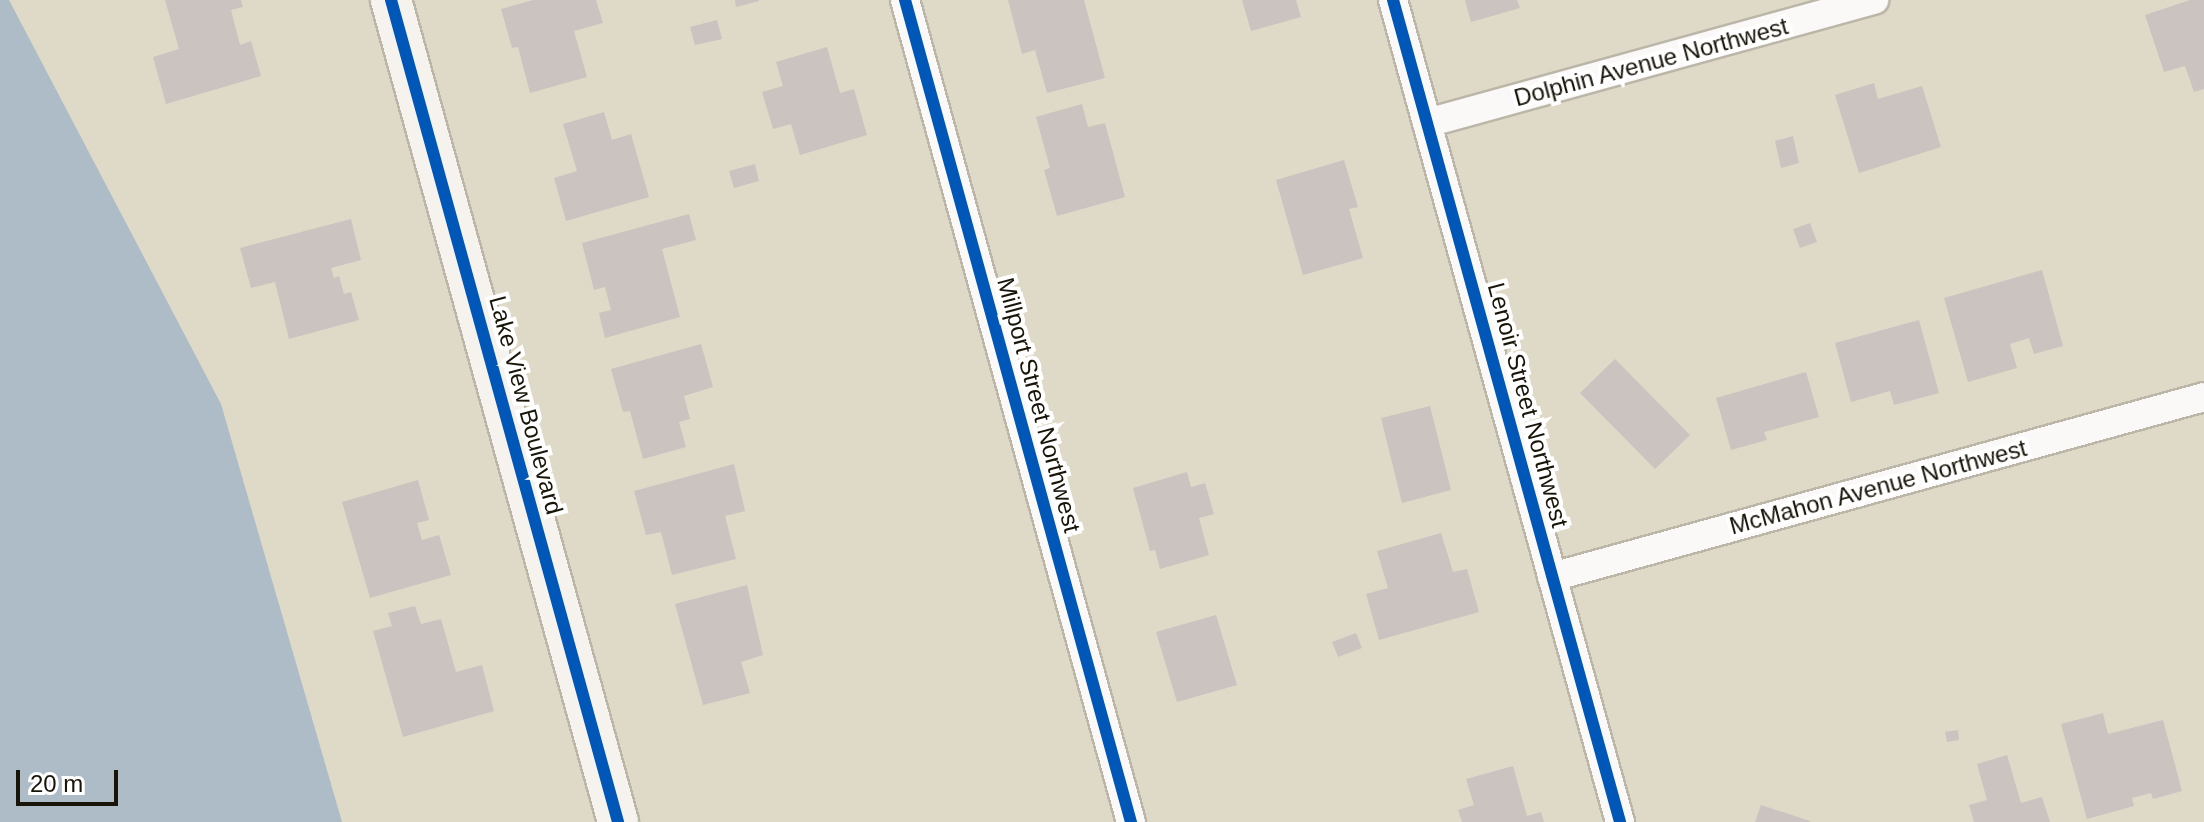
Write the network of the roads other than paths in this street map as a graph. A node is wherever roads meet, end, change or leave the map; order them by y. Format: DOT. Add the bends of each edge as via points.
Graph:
graph roads {
  1 [pos="391,0"];
  2 [pos="905,0"];
  3 [pos="1393,0"];
  4 [pos="1874,0"];
  5 [pos="1427,123"];
  6 [pos="2204,397"];
  7 [pos="1552,577"];
  8 [pos="618,822"];
  9 [pos="1131,822"];
  10 [pos="1620,822"];
  1 -- 8 [label="street, Lake View Boulevard"];
  2 -- 9 [label="street, Millport Street Northwest"];
  3 -- 5 [label="street, Lenoir Street Northwest"];
  4 -- 5 [label="street, Dolphin Avenue Northwest"];
  5 -- 7 [label="street, Lenoir Street Northwest"];
  6 -- 7 [label="street, McMahon Avenue Northwest"];
  7 -- 10 [label="street, Lenoir Street Northwest"];
}
